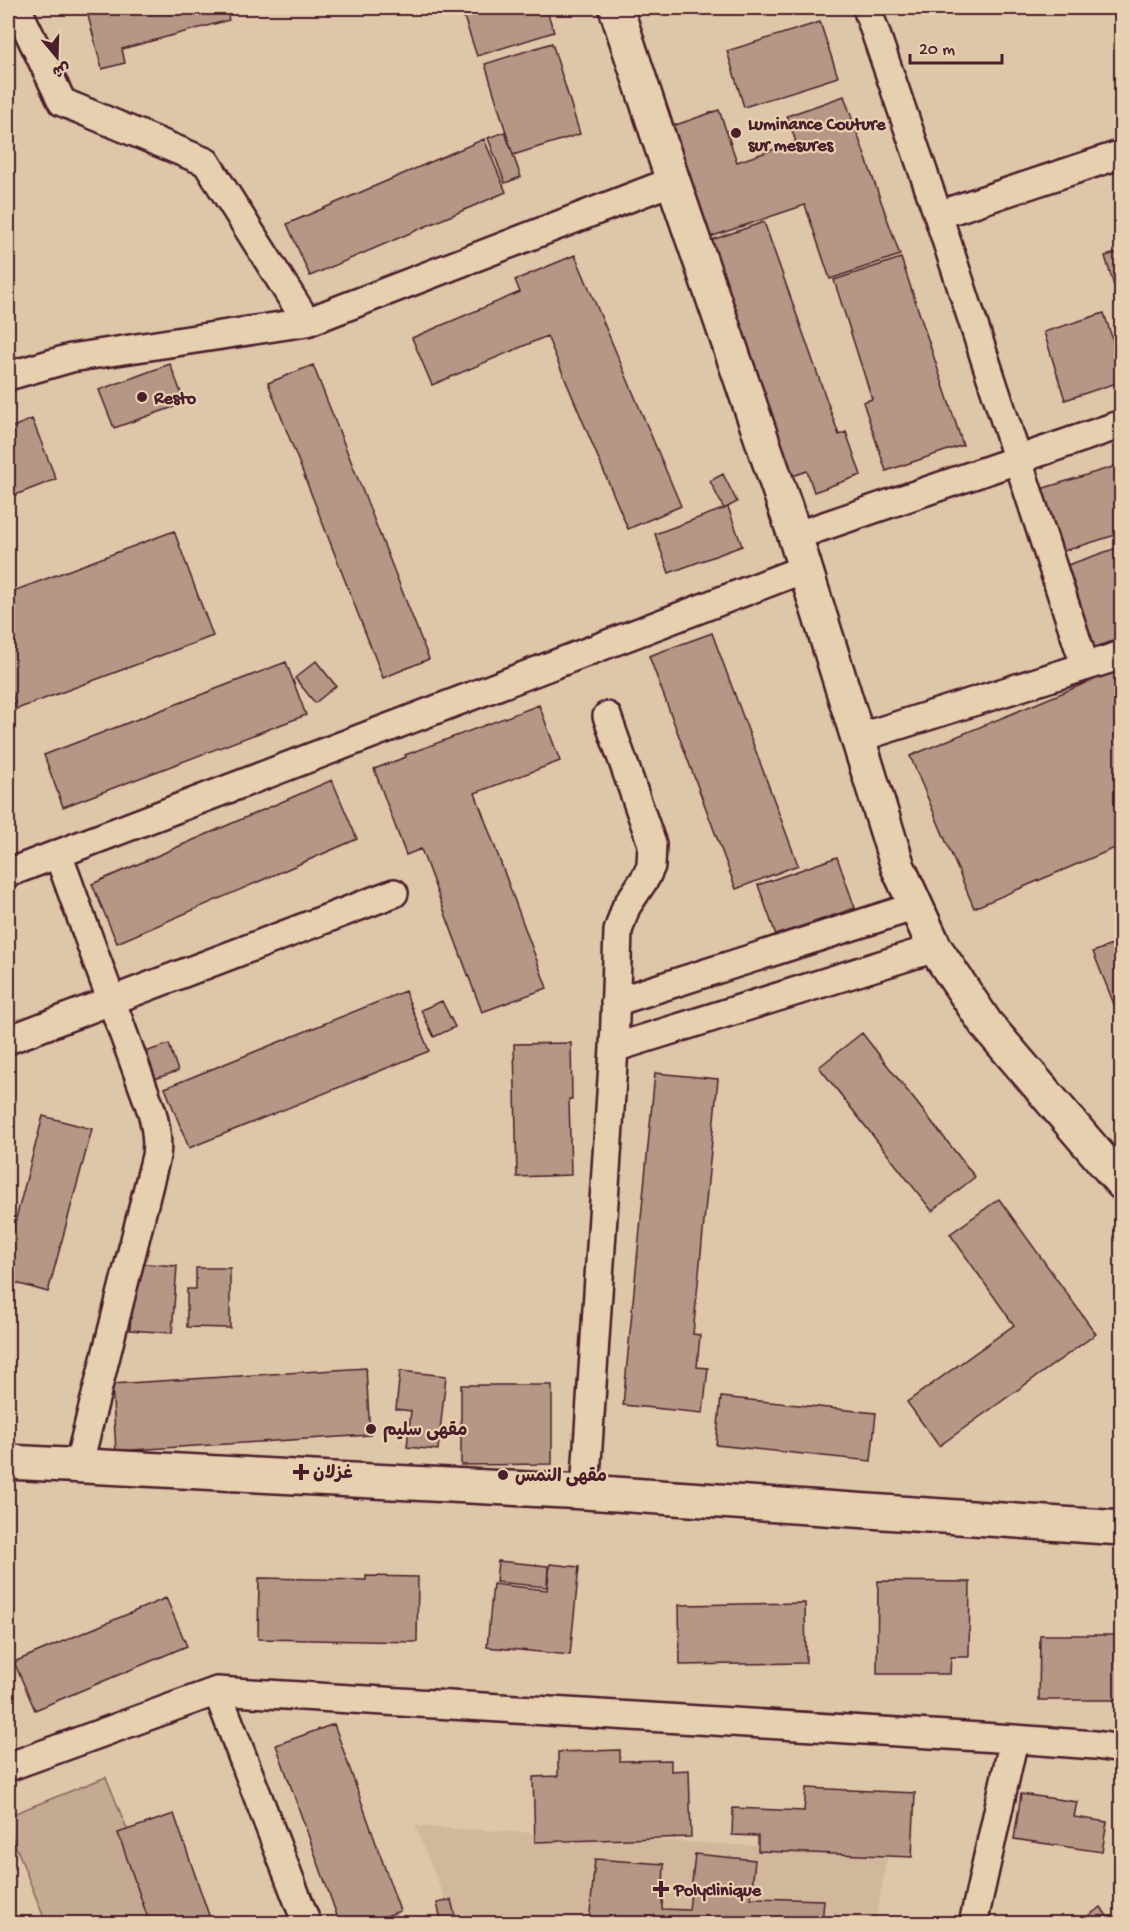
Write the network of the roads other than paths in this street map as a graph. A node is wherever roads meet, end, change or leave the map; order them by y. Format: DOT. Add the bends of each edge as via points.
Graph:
graph roads {
  1 [pos="17,8"];
  2 [pos="616,8"];
  3 [pos="867,8"];
  4 [pos="1122,154"];
  5 [pos="673,181"];
  6 [pos="938,215"];
  7 [pos="307,322"];
  8 [pos="8,376"];
  9 [pos="1122,424"];
  10 [pos="1018,459"];
  11 [pos="795,536"];
  12 [pos="804,569"];
  13 [pos="1122,655"];
  14 [pos="1085,666"];
  15 [pos="607,716"];
  16 [pos="858,738"];
  17 [pos="58,854"];
  18 [pos="8,873"];
  19 [pos="394,893"];
  20 [pos="916,906"];
  21 [pos="935,948"];
  22 [pos="111,1001"];
  23 [pos="615,1002"];
  24 [pos="8,1040"];
  25 [pos="614,1048"];
  26 [pos="1122,1183"];
  27 [pos="8,1462"];
  28 [pos="78,1467"];
  29 [pos="585,1491"];
  30 [pos="1122,1528"];
  31 [pos="217,1691"];
  32 [pos="1014,1739"];
  33 [pos="1122,1749"];
  34 [pos="8,1767"];
  35 [pos="307,1923"];
  36 [pos="974,1923"];
  1 -- 7 [label="street" via="62,102 206,162"];
  2 -- 5 [label="street"];
  3 -- 6 [label="street"];
  4 -- 6 [label="street"];
  5 -- 7 [label="street"];
  5 -- 11 [label="street"];
  6 -- 10 [label="street"];
  7 -- 8 [label="street" via="71,358"];
  9 -- 10 [label="street"];
  10 -- 11 [label="street"];
  10 -- 14 [label="street"];
  11 -- 12 [label="street"];
  12 -- 16 [label="street"];
  12 -- 17 [label="street"];
  13 -- 14 [label="street"];
  14 -- 16 [label="street"];
  15 -- 23 [label="street" via="652,844 651,866 621,918"];
  16 -- 20 [label="street" via="898,867"];
  17 -- 18 [label="street"];
  17 -- 22 [label="street"];
  19 -- 22 [label="street"];
  20 -- 21 [label="street"];
  20 -- 23 [label="street"];
  21 -- 25 [label="street"];
  21 -- 26 [label="street" via="986,1024"];
  22 -- 24 [label="street"];
  22 -- 28 [label="street" via="152,1112 157,1142"];
  23 -- 25 [label="street"];
  25 -- 29 [label="street"];
  27 -- 28 [label="street"];
  28 -- 29 [label="street"];
  29 -- 30 [label="street"];
  31 -- 32 [label="street"];
  31 -- 34 [label="street"];
  31 -- 35 [label="street"];
  32 -- 33 [label="street"];
  32 -- 36 [label="street"];
}
